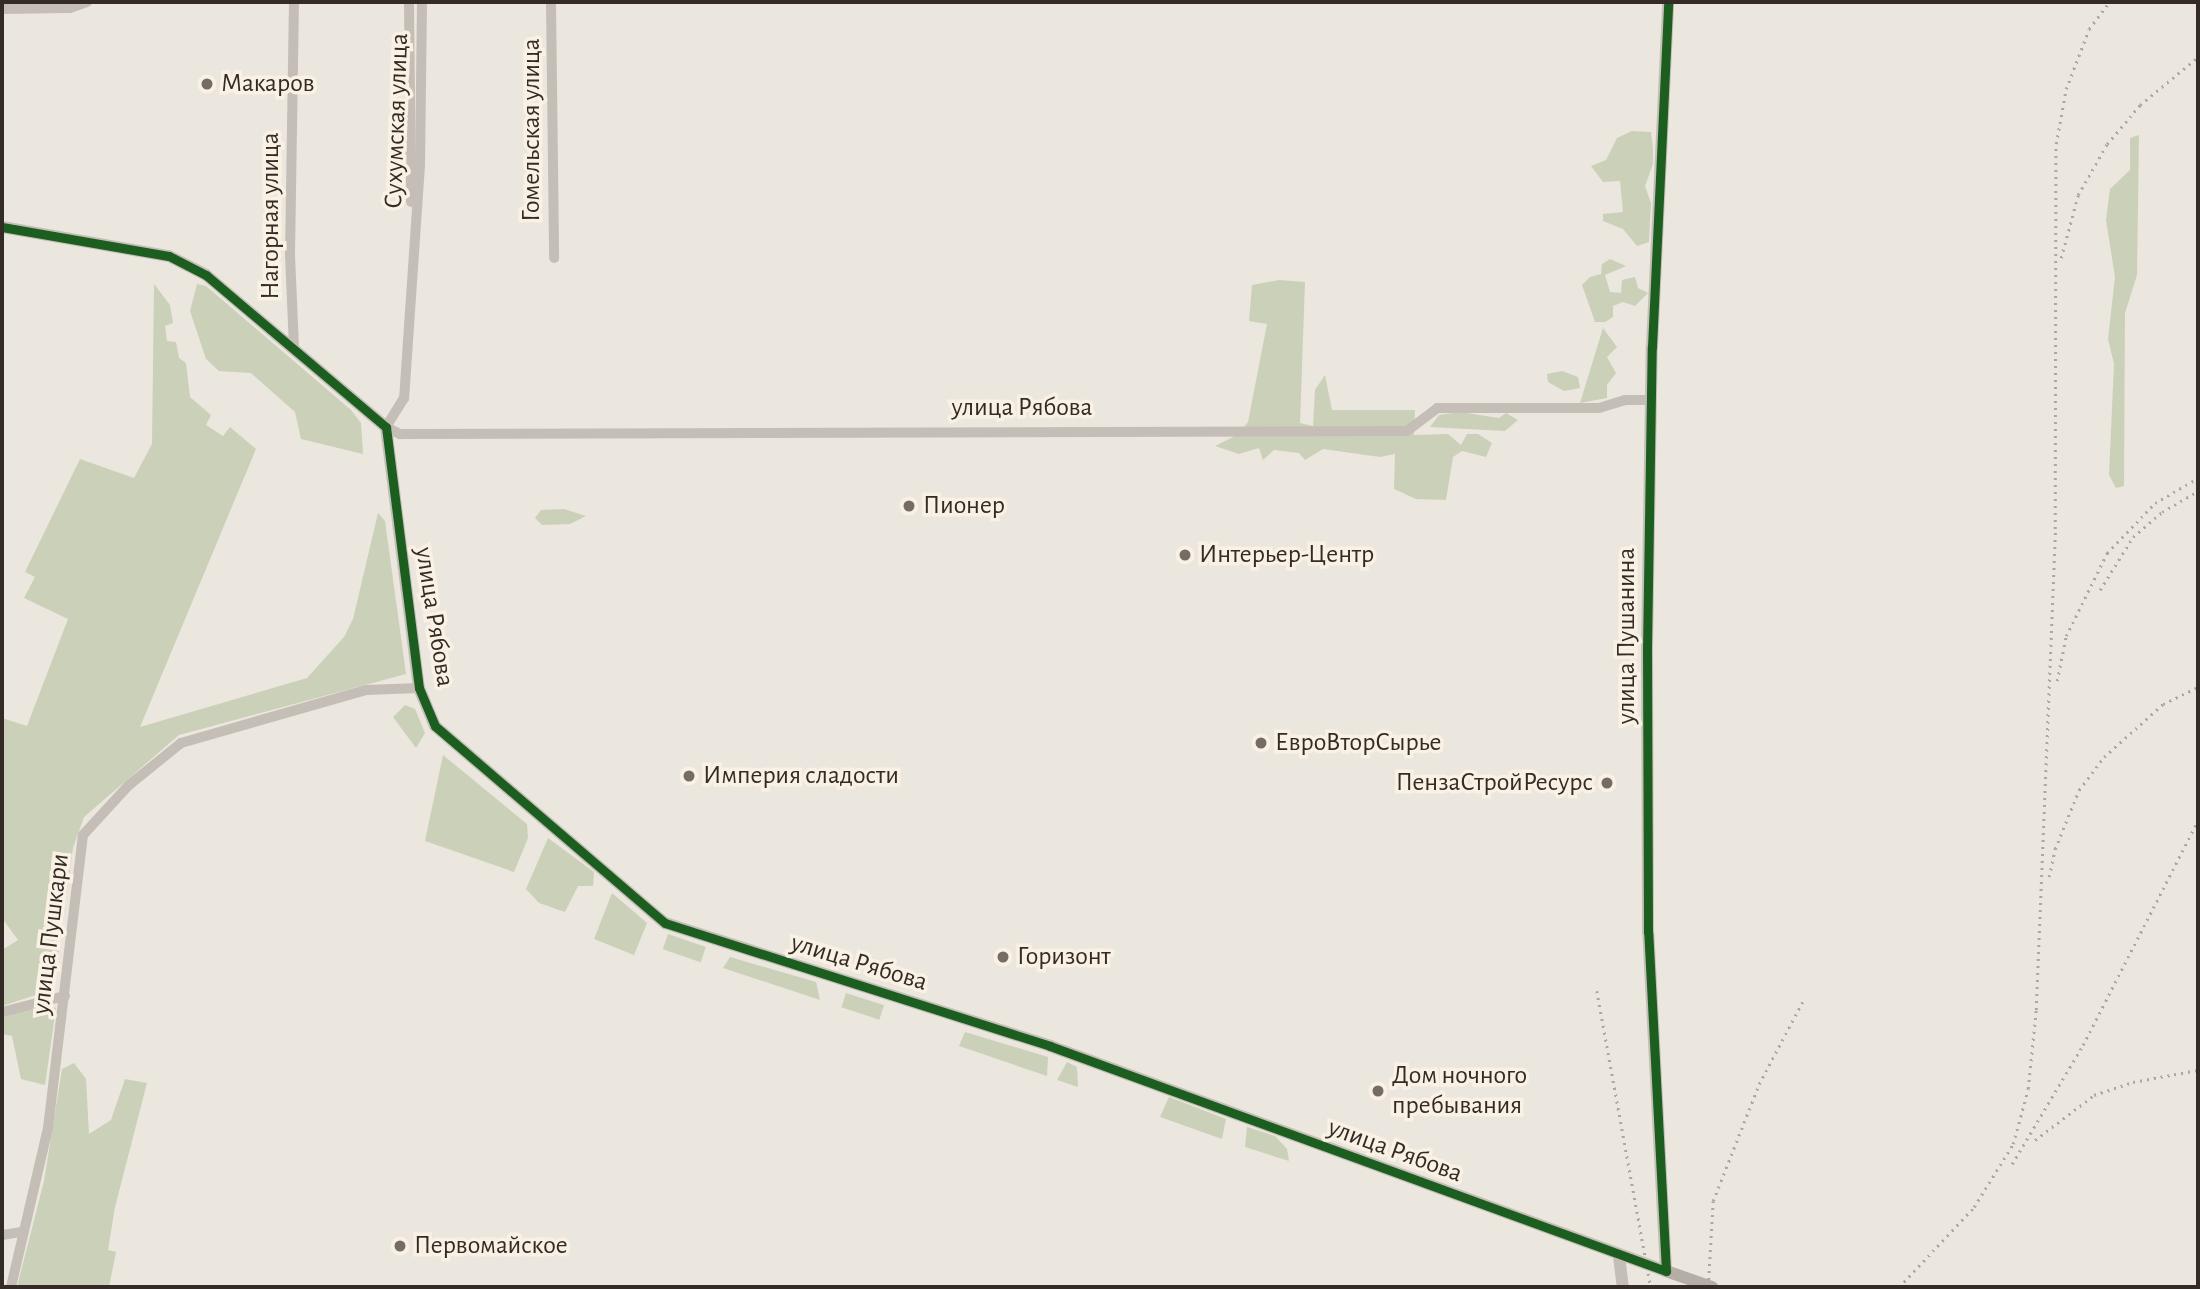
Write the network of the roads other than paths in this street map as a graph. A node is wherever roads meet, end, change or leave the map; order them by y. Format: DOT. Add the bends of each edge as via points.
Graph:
graph roads {
  1 [pos="294,2"];
  2 [pos="409,2"];
  3 [pos="422,2"];
  4 [pos="551,2"];
  5 [pos="1668,2"];
  6 [pos="88,3"];
  7 [pos="2,9"];
  8 [pos="2,227"];
  9 [pos="413,241"];
  10 [pos="554,258"];
  11 [pos="294,347"];
  12 [pos="1651,400"];
  13 [pos="386,427"];
  14 [pos="419,688"];
  15 [pos="65,996"];
  16 [pos="2,1012"];
  17 [pos="22,1232"];
  18 [pos="2,1235"];
  19 [pos="1619,1256"];
  20 [pos="1666,1271"];
  21 [pos="11,1287"];
  22 [pos="1623,1287"];
  23 [pos="1712,1287"];
  1 -- 11 [label="street, Нагорная улица" via="290,256"];
  2 -- 9 [label="street, Сухумская улица"];
  3 -- 9 [label="street, Сухумская улица" via="420,165"];
  4 -- 10 [label="street, Гомельская улица"];
  5 -- 12 [label="street, улица Пушанина"];
  6 -- 7 [label="street"];
  8 -- 11 [label="street, улица Рябова" via="169,256 206,275"];
  9 -- 13 [label="street, Сухумская улица" via="404,398"];
  11 -- 13 [label="street, улица Рябова"];
  12 -- 13 [label="street, улица Рябова" via="1625,400 1599,408 1437,408 1407,431 400,434"];
  12 -- 20 [label="street, улица Пушанина" via="1648,932"];
  13 -- 14 [label="street, улица Рябова"];
  14 -- 15 [label="street, улица Пушкари" via="366,690 181,743 129,785 83,835"];
  14 -- 19 [label="street, улица Рябова" via="435,726 665,923 1051,1046"];
  15 -- 16 [label="street"];
  15 -- 17 [label="street, улица Пушкари" via="48,1128"];
  17 -- 18 [label="street"];
  17 -- 21 [label="street, улица Пушкари"];
  19 -- 20 [label="street, улица Рябова"];
  19 -- 22 [label="street"];
  20 -- 23 [label="main road, улица Рябова"];
}
